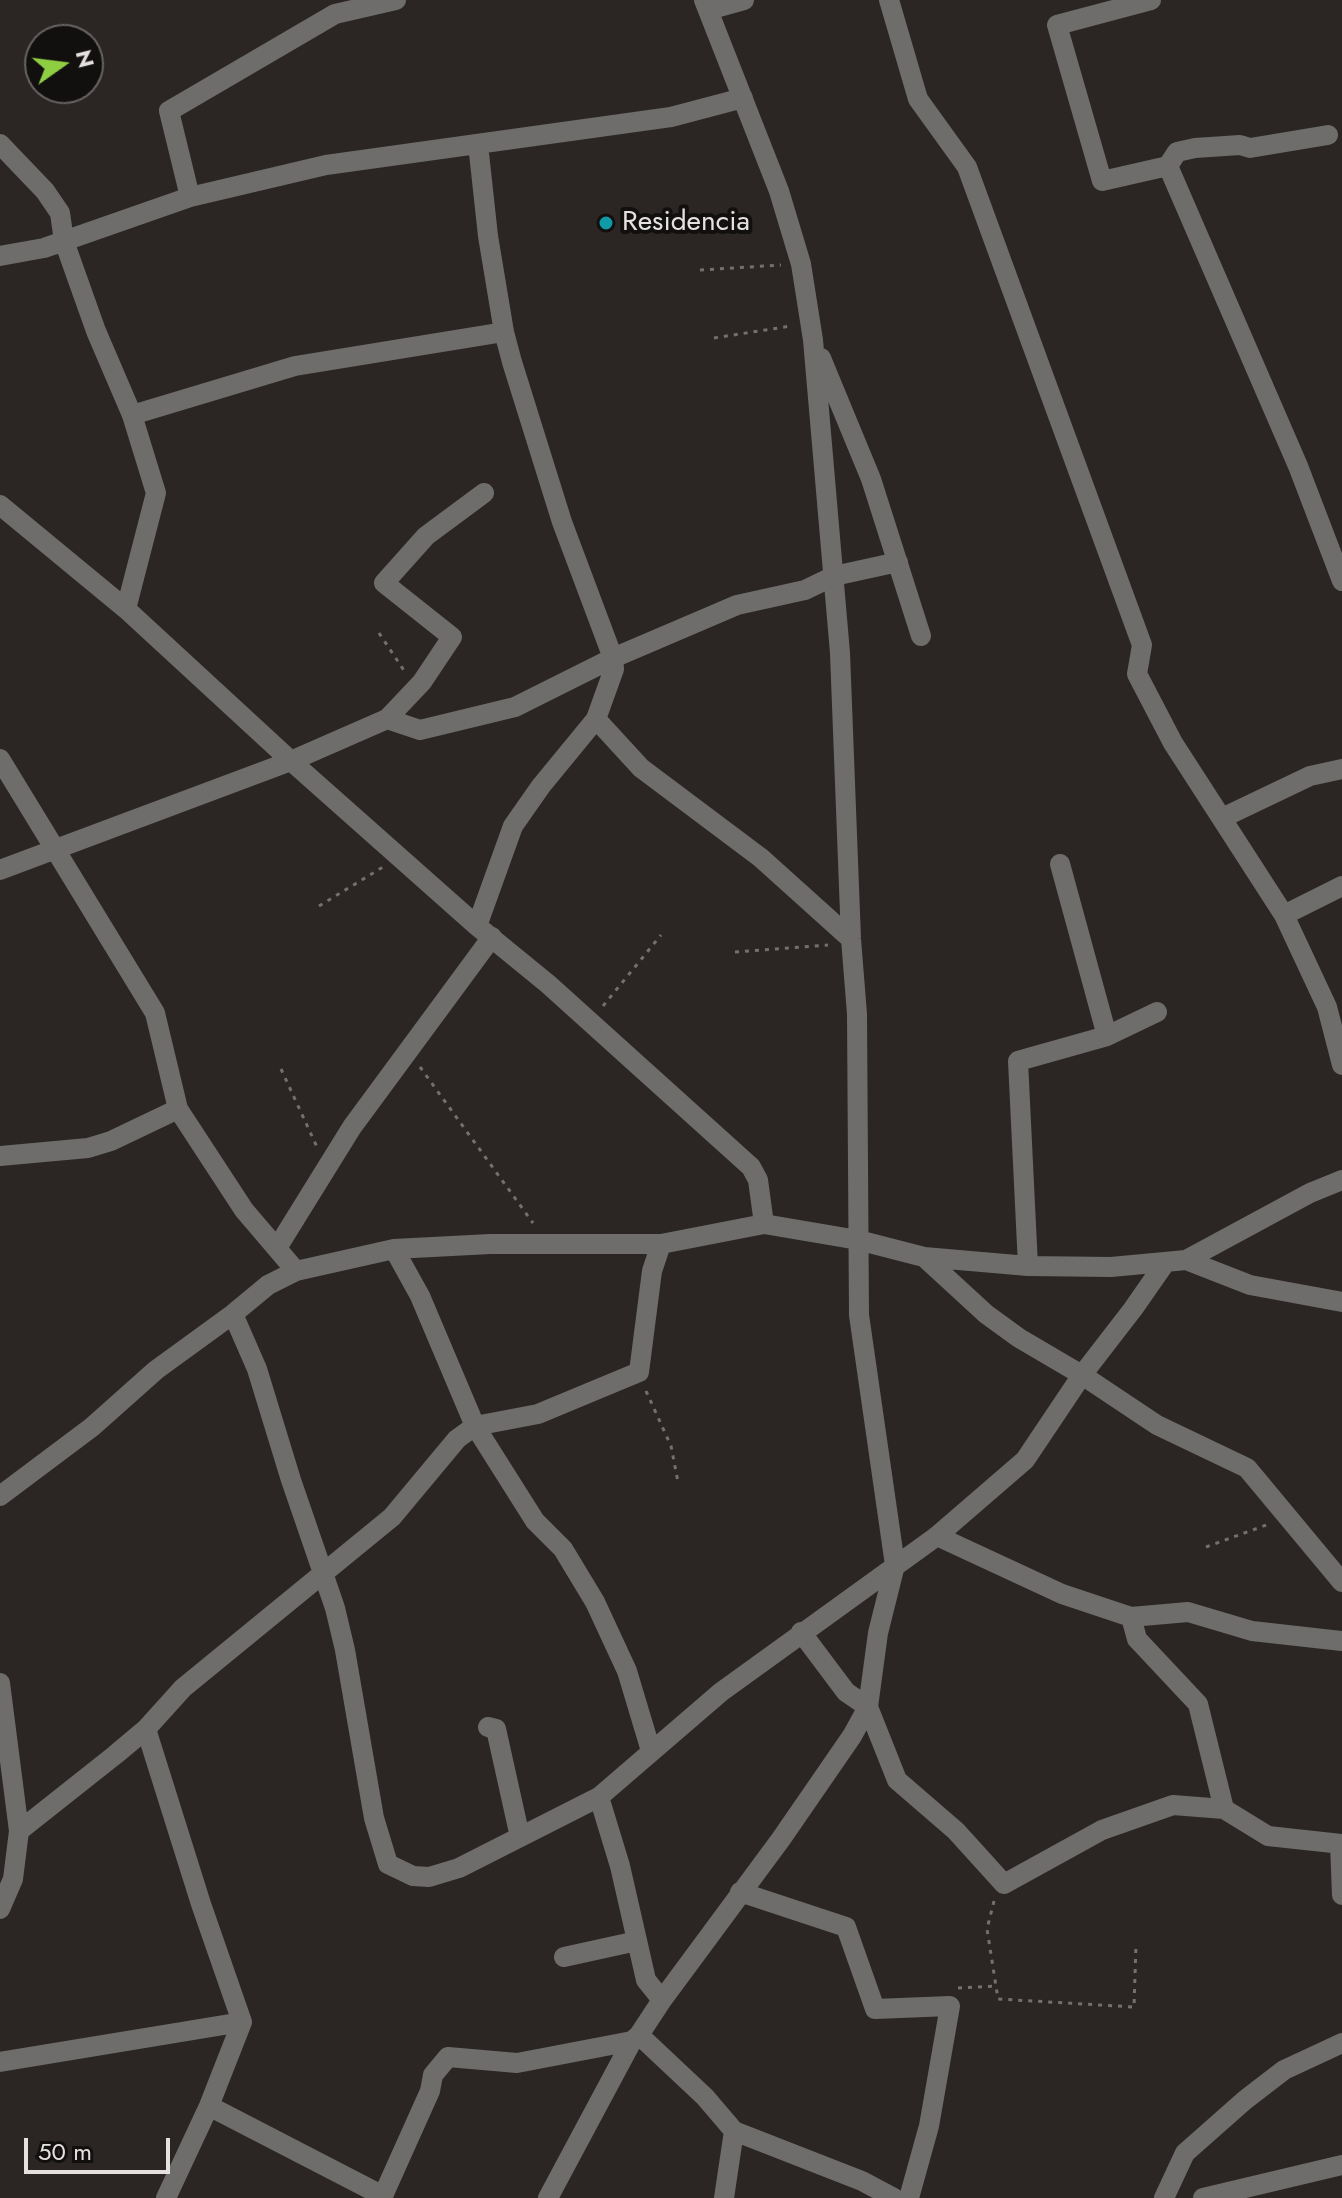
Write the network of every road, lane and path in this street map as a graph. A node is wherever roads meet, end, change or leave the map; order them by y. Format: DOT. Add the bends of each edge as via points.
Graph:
graph roads {
  1 [pos="744,0"];
  2 [pos="889,0"];
  3 [pos="1151,0"];
  4 [pos="384,1"];
  5 [pos="706,5"];
  6 [pos="743,98"];
  7 [pos="1328,135"];
  8 [pos="0,144"];
  9 [pos="478,144"];
  10 [pos="1168,166"];
  11 [pos="190,197"];
  12 [pos="64,241"];
  13 [pos="0,256"];
  14 [pos="801,264"];
  15 [pos="700,270"];
  16 [pos="504,332"];
  17 [pos="812,332"];
  18 [pos="714,338"];
  19 [pos="132,415"];
  20 [pos="484,493"];
  21 [pos="0,505"];
  22 [pos="898,562"];
  23 [pos="834,576"];
  24 [pos="1342,581"];
  25 [pos="126,609"];
  26 [pos="379,633"];
  27 [pos="921,636"];
  28 [pos="613,658"];
  29 [pos="416,688"];
  30 [pos="387,719"];
  31 [pos="596,719"];
  32 [pos="0,759"];
  33 [pos="291,761"];
  34 [pos="1342,769"];
  35 [pos="1222,818"];
  36 [pos="57,849"];
  37 [pos="400,857"];
  38 [pos="1060,864"];
  39 [pos="0,870"];
  40 [pos="1342,886"];
  41 [pos="319,906"];
  42 [pos="1284,915"];
  43 [pos="484,931"];
  44 [pos="661,935"];
  45 [pos="851,941"];
  46 [pos="735,952"];
  47 [pos="1157,1012"];
  48 [pos="589,1021"];
  49 [pos="1107,1036"];
  50 [pos="408,1052"];
  51 [pos="1342,1065"];
  52 [pos="281,1069"];
  53 [pos="178,1109"];
  54 [pos="0,1156"];
  55 [pos="328,1168"];
  56 [pos="1342,1180"];
  57 [pos="764,1224"];
  58 [pos="858,1240"];
  59 [pos="661,1244"];
  60 [pos="544,1245"];
  61 [pos="277,1248"];
  62 [pos="394,1249"];
  63 [pos="924,1257"];
  64 [pos="1175,1261"];
  65 [pos="1028,1266"];
  66 [pos="296,1271"];
  67 [pos="1342,1302"];
  68 [pos="233,1314"];
  69 [pos="639,1372"];
  70 [pos="1082,1375"];
  71 [pos="475,1426"];
  72 [pos="678,1482"];
  73 [pos="0,1496"];
  74 [pos="1287,1517"];
  75 [pos="937,1536"];
  76 [pos="1206,1547"];
  77 [pos="895,1565"];
  78 [pos="323,1576"];
  79 [pos="1342,1582"];
  80 [pos="1131,1617"];
  81 [pos="801,1632"];
  82 [pos="1342,1641"];
  83 [pos="1,1689"];
  84 [pos="868,1707"];
  85 [pos="488,1727"];
  86 [pos="146,1729"];
  87 [pos="651,1751"];
  88 [pos="599,1797"];
  89 [pos="1224,1809"];
  90 [pos="19,1831"];
  91 [pos="520,1837"];
  92 [pos="1341,1844"];
  93 [pos="1004,1884"];
  94 [pos="740,1892"];
  95 [pos="1342,1895"];
  96 [pos="0,1909"];
  97 [pos="637,1941"];
  98 [pos="1136,1945"];
  99 [pos="564,1957"];
  100 [pos="996,1986"];
  101 [pos="662,2000"];
  102 [pos="950,2006"];
  103 [pos="242,2022"];
  104 [pos="636,2038"];
  105 [pos="1342,2043"];
  106 [pos="0,2062"];
  107 [pos="209,2106"];
  108 [pos="734,2131"];
  109 [pos="1342,2165"];
  110 [pos="382,2197"];
  111 [pos="166,2198"];
  112 [pos="548,2198"];
  113 [pos="724,2198"];
  114 [pos="894,2198"];
  115 [pos="909,2198"];
  116 [pos="1164,2198"];
  117 [pos="1203,2198"];
  1 -- 5 [label="street"];
  2 -- 35 [label="street" via="918,99 967,167 1142,645 1137,674 1173,743"];
  3 -- 10 [label="street" via="1057,25 1102,181"];
  4 -- 11 [label="street" via="335,14 169,111"];
  5 -- 6 [label="street"];
  6 -- 9 [label="street" via="671,117"];
  6 -- 14 [label="street"];
  7 -- 10 [label="street" via="1250,148 1195,148 1177,152"];
  8 -- 12 [label="street" via="60,213"];
  9 -- 11 [label="street" via="326,165"];
  9 -- 16 [label="street"];
  10 -- 24 [label="street"];
  11 -- 12 [label="street"];
  12 -- 13 [label="street"];
  12 -- 19 [label="street"];
  14 -- 15 [label="path"];
  14 -- 17 [label="street"];
  16 -- 19 [label="street" via="295,366"];
  16 -- 28 [label="street" via="562,522"];
  17 -- 18 [label="path"];
  17 -- 22 [label="street"];
  17 -- 23 [label="street"];
  19 -- 25 [label="street" via="156,493"];
  20 -- 29 [label="street" via="426,536 384,583 452,637"];
  21 -- 25 [label="street"];
  22 -- 23 [label="street"];
  22 -- 27 [label="street"];
  23 -- 28 [label="street" via="805,590 737,605"];
  23 -- 45 [label="street"];
  25 -- 33 [label="street"];
  26 -- 29 [label="path"];
  28 -- 30 [label="street" via="515,707 420,730"];
  28 -- 31 [label="street"];
  29 -- 30 [label="street"];
  30 -- 33 [label="street"];
  31 -- 43 [label="street" via="513,826"];
  31 -- 45 [label="street" via="641,768 761,858"];
  32 -- 36 [label="street"];
  33 -- 36 [label="street"];
  33 -- 37 [label="street"];
  34 -- 35 [label="street" via="1310,776"];
  35 -- 42 [label="street"];
  36 -- 39 [label="street"];
  36 -- 53 [label="street" via="155,1013"];
  37 -- 41 [label="path"];
  37 -- 43 [label="street"];
  38 -- 49 [label="street"];
  40 -- 42 [label="street"];
  42 -- 51 [label="street" via="1327,1007"];
  43 -- 48 [label="street"];
  43 -- 50 [label="street"];
  44 -- 48 [label="path"];
  45 -- 46 [label="path"];
  45 -- 58 [label="street" via="857,1014"];
  47 -- 49 [label="street"];
  48 -- 57 [label="street" via="751,1167"];
  49 -- 65 [label="street" via="1018,1061"];
  50 -- 55 [label="street"];
  50 -- 60 [label="path" via="510,1189"];
  52 -- 55 [label="path"];
  53 -- 54 [label="street" via="88,1148"];
  53 -- 61 [label="street" via="244,1210"];
  55 -- 61 [label="street"];
  56 -- 64 [label="street"];
  57 -- 58 [label="street"];
  57 -- 59 [label="street"];
  58 -- 63 [label="street"];
  58 -- 77 [label="street" via="859,1315"];
  59 -- 60 [label="street"];
  59 -- 69 [label="street" via="652,1271"];
  60 -- 62 [label="street"];
  61 -- 66 [label="street"];
  62 -- 66 [label="street"];
  62 -- 71 [label="street" via="420,1296"];
  63 -- 65 [label="street"];
  63 -- 70 [label="street" via="997,1322"];
  64 -- 65 [label="street"];
  64 -- 67 [label="street" via="1250,1285"];
  64 -- 70 [label="street"];
  66 -- 68 [label="street" via="268,1285"];
  68 -- 73 [label="street"];
  68 -- 78 [label="street" via="257,1369"];
  69 -- 71 [label="street" via="538,1414"];
  69 -- 72 [label="path" via="671,1446"];
  70 -- 74 [label="street" via="1157,1425 1247,1468"];
  70 -- 75 [label="street" via="1025,1460"];
  71 -- 78 [label="street" via="457,1439 392,1517"];
  71 -- 87 [label="street" via="595,1602 627,1671"];
  74 -- 76 [label="path"];
  74 -- 79 [label="street"];
  75 -- 77 [label="street"];
  75 -- 80 [label="street" via="1062,1594"];
  77 -- 81 [label="street"];
  77 -- 84 [label="street"];
  78 -- 86 [label="street" via="183,1688"];
  78 -- 91 [label="street" via="345,1650 374,1818 388,1864 429,1877"];
  80 -- 82 [label="street" via="1188,1612 1252,1631"];
  80 -- 89 [label="street" via="1137,1639 1198,1704"];
  81 -- 84 [label="street" via="846,1692"];
  81 -- 87 [label="street"];
  83 -- 90 [label="street"];
  84 -- 93 [label="street" via="897,1780 956,1831"];
  84 -- 94 [label="street"];
  85 -- 91 [label="street" via="496,1729"];
  86 -- 90 [label="street"];
  86 -- 103 [label="street"];
  87 -- 88 [label="street"];
  88 -- 91 [label="street"];
  88 -- 97 [label="street"];
  89 -- 92 [label="street" via="1268,1836"];
  89 -- 93 [label="street" via="1173,1805 1102,1830"];
  90 -- 96 [label="street" via="13,1879"];
  92 -- 95 [label="street"];
  93 -- 100 [label="path" via="995,1896 987,1929"];
  94 -- 101 [label="street"];
  94 -- 102 [label="street" via="846,1927 875,2009"];
  97 -- 99 [label="street"];
  97 -- 101 [label="street" via="646,1980"];
  98 -- 100 [label="path" via="1134,2007 998,1999"];
  100 -- 102 [label="path" via="952,1989"];
  101 -- 104 [label="street"];
  102 -- 115 [label="street" via="929,2126"];
  103 -- 106 [label="street"];
  103 -- 107 [label="street"];
  104 -- 108 [label="street" via="705,2097"];
  104 -- 110 [label="street" via="517,2063 448,2057 433,2075"];
  104 -- 112 [label="street"];
  105 -- 116 [label="street" via="1284,2070 1245,2100 1185,2153"];
  107 -- 110 [label="street"];
  107 -- 111 [label="street"];
  108 -- 113 [label="street"];
  108 -- 114 [label="street"];
  109 -- 117 [label="street"];
}
